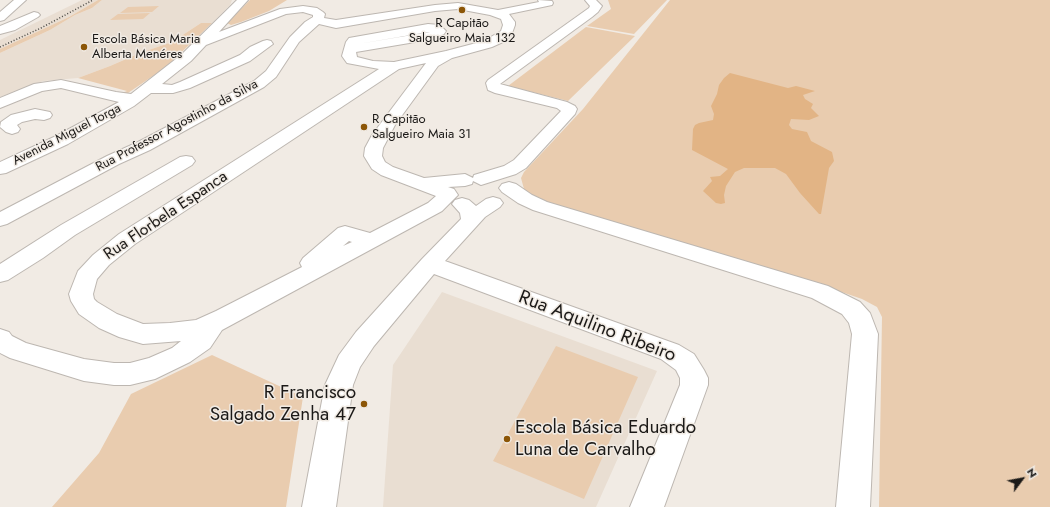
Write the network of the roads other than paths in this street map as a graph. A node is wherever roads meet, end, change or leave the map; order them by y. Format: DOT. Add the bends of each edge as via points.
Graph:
graph roads {
  1 [pos="27,0"];
  2 [pos="243,0"];
  3 [pos="295,0"];
  4 [pos="530,0"];
  5 [pos="543,0"];
  6 [pos="590,0"];
  7 [pos="483,9"];
  8 [pos="289,10"];
  9 [pos="499,13"];
  10 [pos="323,14"];
  11 [pos="34,15"];
  12 [pos="0,19"];
  13 [pos="218,26"];
  14 [pos="237,28"];
  15 [pos="0,30"];
  16 [pos="203,42"];
  17 [pos="267,44"];
  18 [pos="351,49"];
  19 [pos="435,59"];
  20 [pos="394,66"];
  21 [pos="148,88"];
  22 [pos="132,99"];
  23 [pos="0,103"];
  24 [pos="0,112"];
  25 [pos="44,115"];
  26 [pos="186,161"];
  27 [pos="0,164"];
  28 [pos="516,167"];
  29 [pos="0,169"];
  30 [pos="473,180"];
  31 [pos="422,183"];
  32 [pos="502,195"];
  33 [pos="454,204"];
  34 [pos="0,220"];
  35 [pos="430,264"];
  36 [pos="0,274"];
  37 [pos="212,325"];
  38 [pos="0,339"];
  39 [pos="319,507"];
  40 [pos="647,507"];
  41 [pos="853,507"];
  1 -- 12 [label="street"];
  2 -- 13 [label="street, Avenida Miguel Torga"];
  3 -- 8 [label="street"];
  4 -- 7 [label="street"];
  5 -- 9 [label="street" via="548,3"];
  6 -- 28 [label="street" via="596,6 594,10 493,83 493,87 500,90 569,109"];
  7 -- 9 [label="street"];
  7 -- 10 [label="street" via="458,6 435,8 336,24 326,23"];
  8 -- 10 [label="street" via="303,9"];
  8 -- 14 [label="street"];
  9 -- 19 [label="street" via="509,25 507,33 503,36 488,44"];
  10 -- 34 [label="street, Rua Professor Agostinho da Silva" via="294,40 271,74 259,84"];
  11 -- 15 [label="street"];
  13 -- 14 [label="street" via="225,30"];
  13 -- 16 [label="street, Avenida Miguel Torga"];
  14 -- 16 [label="street"];
  16 -- 21 [label="street, Avenida Miguel Torga"];
  17 -- 21 [label="street" via="246,58 185,86 173,89"];
  18 -- 18 [label="street" via="433,35 440,31 428,28 356,40 352,42"];
  18 -- 20 [label="street" via="349,56 352,60"];
  19 -- 20 [label="street"];
  19 -- 31 [label="street" via="380,135 373,156 382,168 392,174"];
  20 -- 37 [label="street, Rua Florbela Espanca" via="128,239 92,269 82,286 81,294 88,308 128,330 143,334 165,334"];
  21 -- 22 [label="street, Avenida Miguel Torga"];
  22 -- 23 [label="street" via="61,84 39,87"];
  22 -- 27 [label="street, Avenida Miguel Torga"];
  22 -- 29 [label="street, Avenida Miguel Torga" via="84,128"];
  24 -- 25 [label="street" via="14,124 35,114"];
  26 -- 36 [label="street" via="68,230"];
  28 -- 30 [label="street"];
  28 -- 32 [label="street"];
  30 -- 31 [label="street"];
  30 -- 32 [label="street" via="496,180"];
  30 -- 33 [label="street" via="453,185"];
  31 -- 33 [label="street"];
  32 -- 33 [label="street"];
  32 -- 41 [label="street" via="520,203 540,206 820,292 851,308 861,320 865,334"];
  33 -- 35 [label="street"];
  33 -- 37 [label="street, Rua Florbela Espanca" via="371,240 346,233 313,260 308,266 310,272"];
  35 -- 39 [label="street" via="357,349 343,374 335,406"];
  35 -- 40 [label="street, Rua Aquilino Ribeiro" via="670,352 685,362 694,378 694,385"];
  37 -- 38 [label="street" via="202,341 181,355 155,368 130,374 84,370 19,351"];
}
